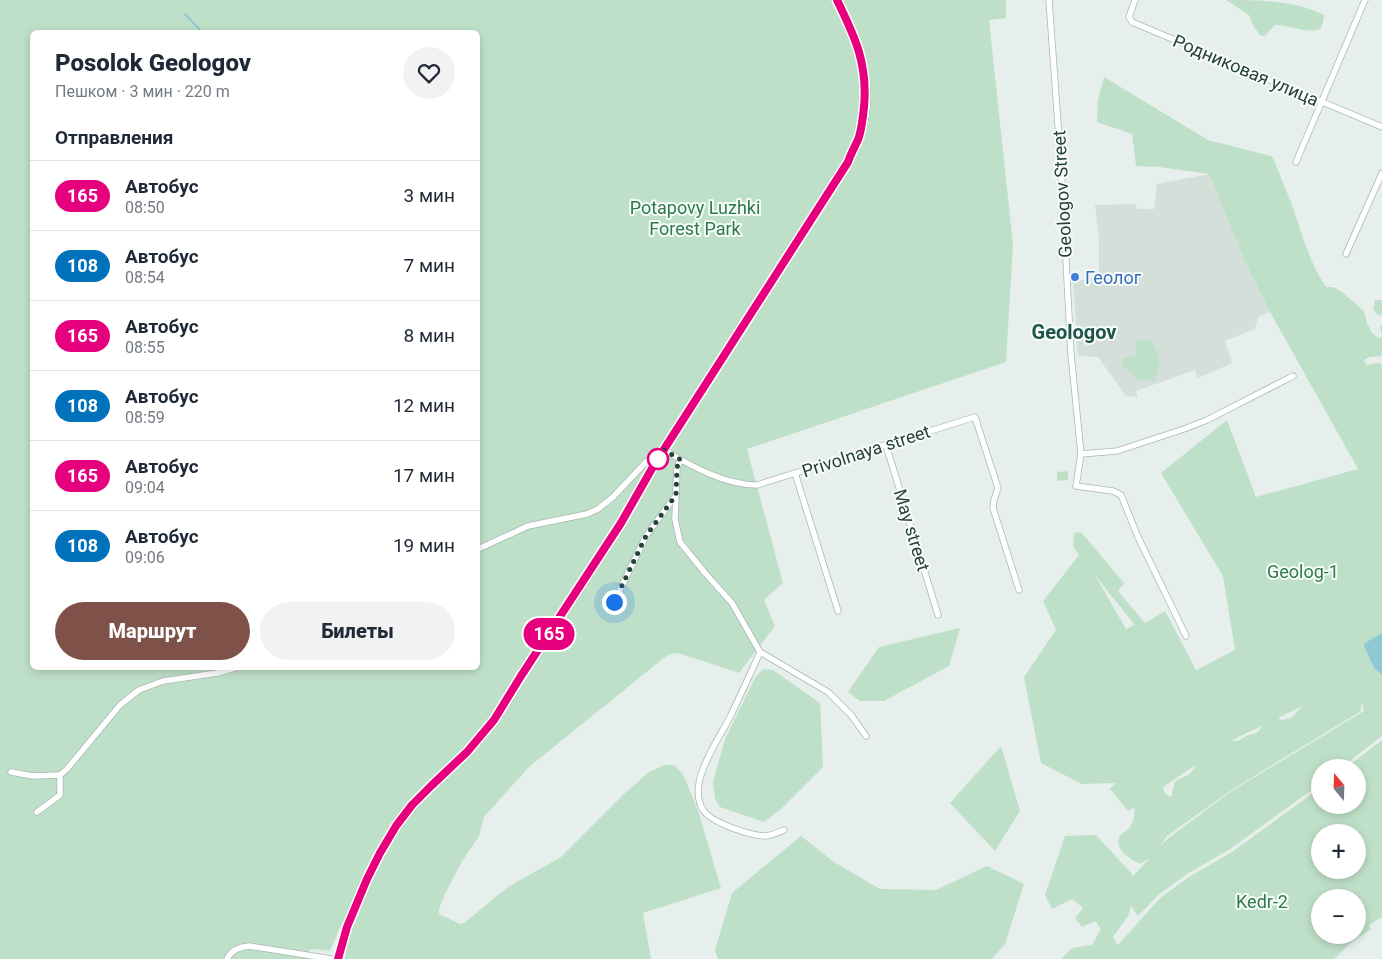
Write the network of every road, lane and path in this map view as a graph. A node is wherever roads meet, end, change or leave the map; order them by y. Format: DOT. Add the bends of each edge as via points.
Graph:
graph roads {
  1 [pos="837,0"];
  2 [pos="1049,0"];
  3 [pos="1136,0"];
  4 [pos="1365,0"];
  5 [pos="1322,102"];
  6 [pos="1382,126"];
  7 [pos="1296,162"];
  8 [pos="1382,173"];
  9 [pos="1346,254"];
  10 [pos="1293,376"];
  11 [pos="886,445"];
  12 [pos="664,450"];
  13 [pos="1081,454"];
  14 [pos="681,460"];
  15 [pos="654,465"];
  16 [pos="795,473"];
  17 [pos="676,495"];
  18 [pos="480,548"];
  19 [pos="1018,590"];
  20 [pos="614,602"];
  21 [pos="838,611"];
  22 [pos="938,615"];
  23 [pos="1186,636"];
  24 [pos="760,652"];
  25 [pos="228,670"];
  26 [pos="866,736"];
  27 [pos="11,772"];
  28 [pos="60,775"];
  29 [pos="37,812"];
  30 [pos="784,830"];
  31 [pos="227,959"];
  32 [pos="332,959"];
  33 [pos="338,959"];
  1 -- 12 [label="street" via="857,45 864,73 864,110 859,137 848,162"];
  2 -- 13 [label="street, Geologov Street" via="1071,354"];
  3 -- 5 [label="street, Родниковая улица" via="1129,17 1132,22"];
  4 -- 5 [label="street"];
  5 -- 6 [label="street, Родниковая улица"];
  5 -- 7 [label="street"];
  8 -- 9 [label="street"];
  10 -- 13 [label="street" via="1199,423 1117,451"];
  11 -- 16 [label="street, Privolnaya street"];
  11 -- 19 [label="street, Privolnaya street" via="975,416 998,488 993,508"];
  11 -- 22 [label="street, May street"];
  12 -- 14 [label="street, Privolnaya street"];
  12 -- 15 [label="street"];
  13 -- 23 [label="street, Geologov Street" via="1076,486 1120,494"];
  14 -- 16 [label="street, Privolnaya street" via="744,485 757,485"];
  14 -- 17 [label="street" via="677,467"];
  15 -- 18 [label="street" via="646,461 598,509 528,526"];
  15 -- 33 [label="street" via="621,523 494,720 467,752 412,805 396,826 367,879"];
  16 -- 21 [label="street"];
  17 -- 20 [label="street" via="646,536"];
  17 -- 24 [label="street" via="680,542 732,603"];
  24 -- 26 [label="street" via="828,692"];
  24 -- 30 [label="street" via="703,767 699,797 704,810 727,826 767,836"];
  25 -- 28 [label="street" via="163,681 140,690 120,705"];
  27 -- 28 [label="street" via="34,776"];
  28 -- 29 [label="street" via="60,795"];
  31 -- 32 [label="street" via="234,950 249,946"];
}
